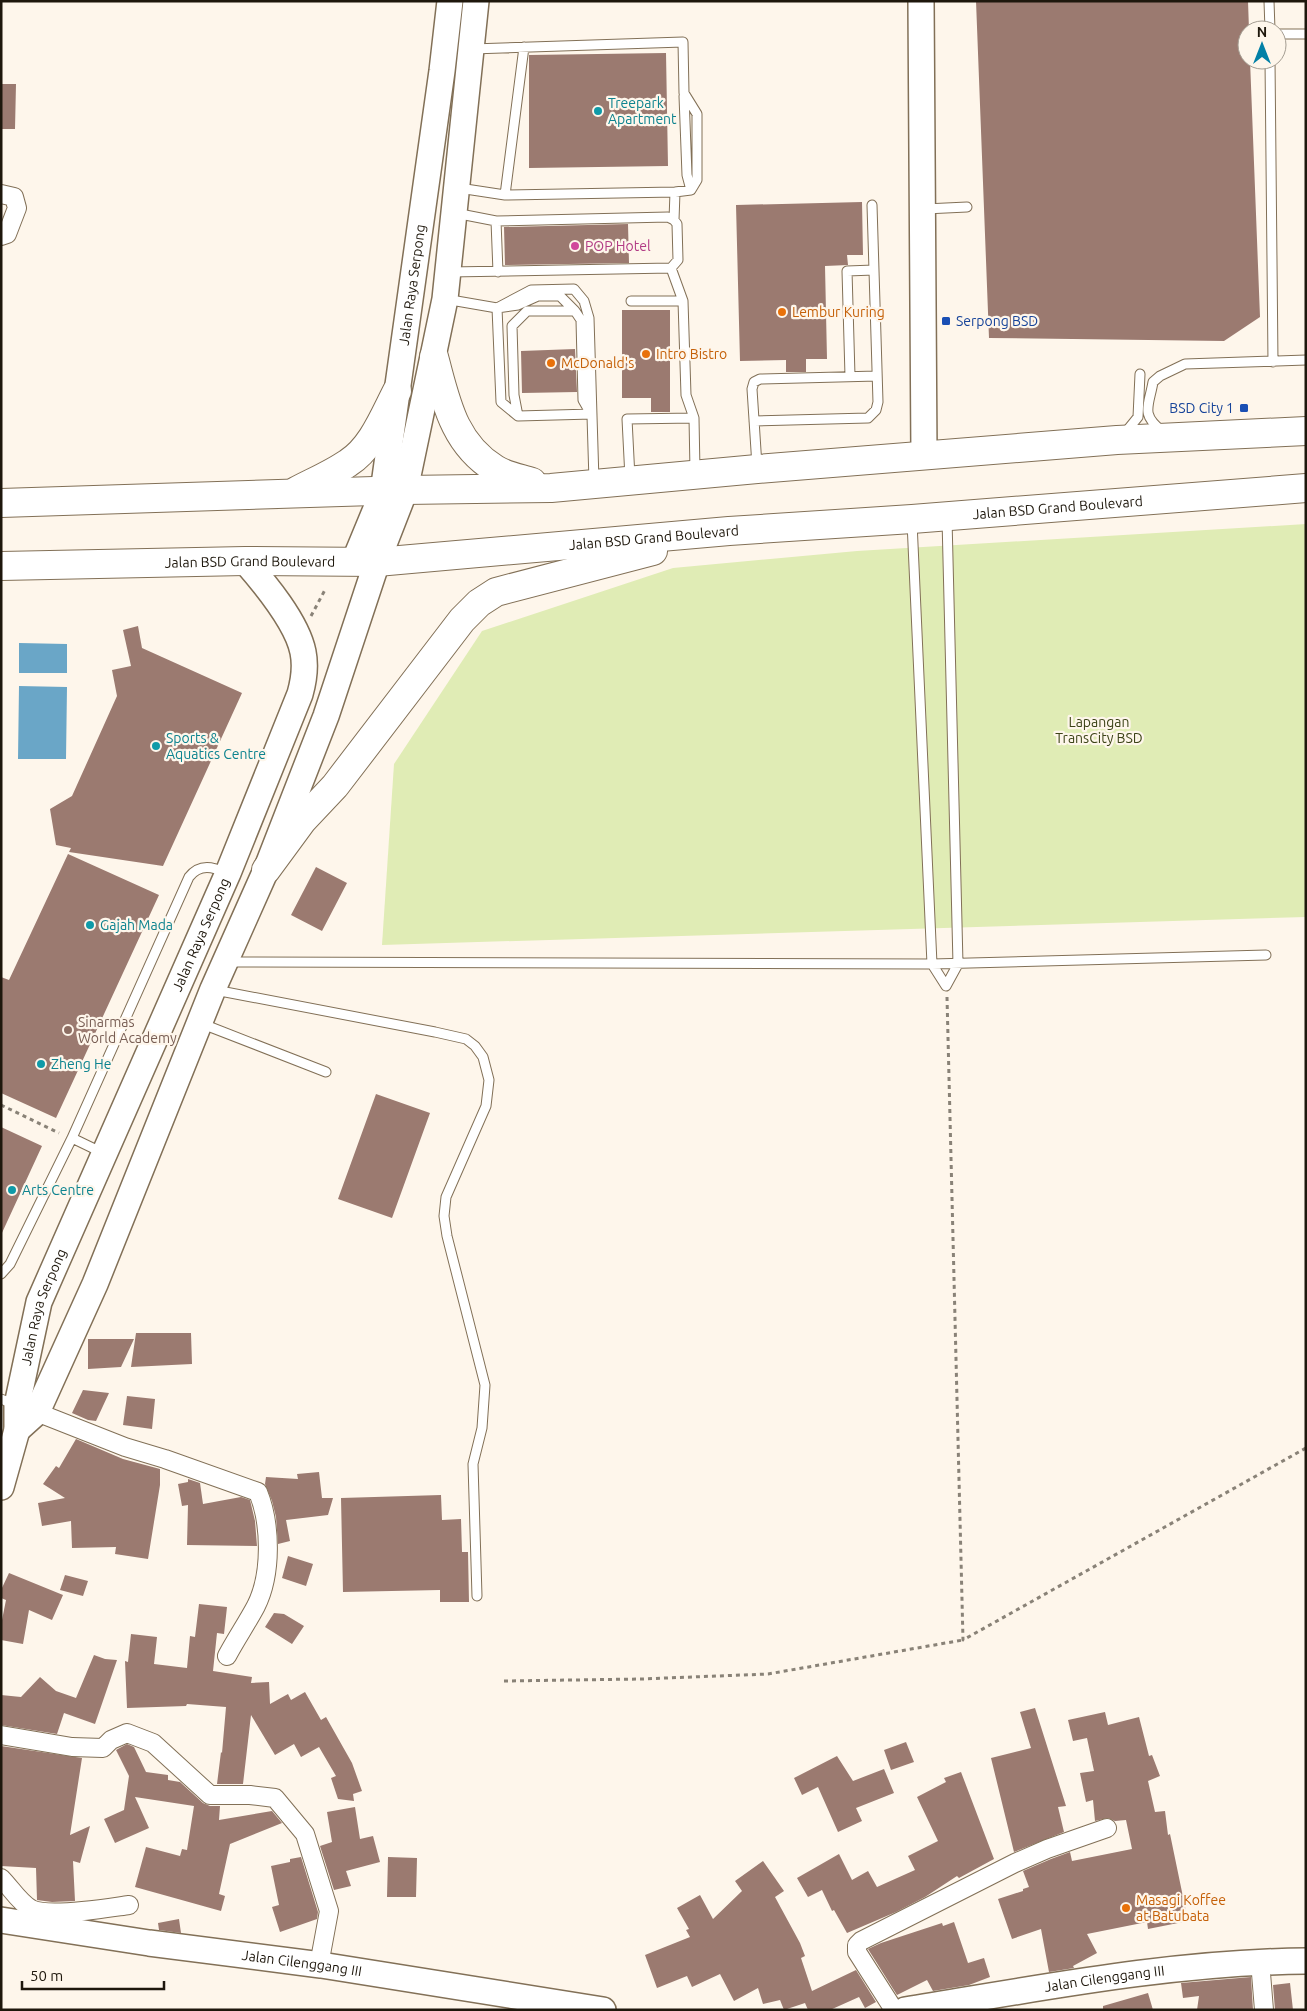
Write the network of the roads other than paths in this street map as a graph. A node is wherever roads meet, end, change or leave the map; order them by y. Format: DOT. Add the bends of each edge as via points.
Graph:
graph roads {
  1 [pos="450,1"];
  2 [pos="476,1"];
  3 [pos="921,1"];
  4 [pos="1269,1"];
  5 [pos="1270,20"];
  6 [pos="1287,34"];
  7 [pos="1306,34"];
  8 [pos="524,47"];
  9 [pos="472,49"];
  10 [pos="1270,70"];
  11 [pos="457,188"];
  12 [pos="675,192"];
  13 [pos="1,194"];
  14 [pos="504,195"];
  15 [pos="872,205"];
  16 [pos="967,207"];
  17 [pos="922,209"];
  18 [pos="454,213"];
  19 [pos="674,220"];
  20 [pos="496,221"];
  21 [pos="1,236"];
  22 [pos="671,268"];
  23 [pos="874,270"];
  24 [pos="448,272"];
  25 [pos="498,272"];
  26 [pos="445,298"];
  27 [pos="631,301"];
  28 [pos="683,301"];
  29 [pos="497,308"];
  30 [pos="575,311"];
  31 [pos="434,357"];
  32 [pos="1306,360"];
  33 [pos="1273,362"];
  34 [pos="1140,374"];
  35 [pos="850,376"];
  36 [pos="877,376"];
  37 [pos="398,391"];
  38 [pos="1139,398"];
  39 [pos="1150,398"];
  40 [pos="592,414"];
  41 [pos="518,416"];
  42 [pos="694,418"];
  43 [pos="754,421"];
  44 [pos="1306,432"];
  45 [pos="1170,437"];
  46 [pos="1118,440"];
  47 [pos="924,455"];
  48 [pos="757,469"];
  49 [pos="696,476"];
  50 [pos="630,481"];
  51 [pos="594,484"];
  52 [pos="551,488"];
  53 [pos="1306,488"];
  54 [pos="394,491"];
  55 [pos="288,495"];
  56 [pos="1,502"];
  57 [pos="947,517"];
  58 [pos="912,520"];
  59 [pos="729,531"];
  60 [pos="246,561"];
  61 [pos="365,562"];
  62 [pos="1,566"];
  63 [pos="266,870"];
  64 [pos="228,873"];
  65 [pos="1266,955"];
  66 [pos="224,962"];
  67 [pos="932,964"];
  68 [pos="958,964"];
  69 [pos="212,989"];
  70 [pos="200,1022"];
  71 [pos="326,1072"];
  72 [pos="72,1138"];
  73 [pos="104,1153"];
  74 [pos="1,1274"];
  75 [pos="39,1302"];
  76 [pos="77,1322"];
  77 [pos="18,1405"];
  78 [pos="1,1487"];
  79 [pos="477,1596"];
  80 [pos="227,1656"];
  81 [pos="1,1735"];
  82 [pos="1107,1828"];
  83 [pos="1,1878"];
  84 [pos="129,1905"];
  85 [pos="1,1920"];
  86 [pos="1306,1961"];
  87 [pos="1260,1962"];
  88 [pos="319,1965"];
  89 [pos="582,2008"];
  90 [pos="603,2010"];
  91 [pos="894,2010"];
  92 [pos="905,2010"];
  93 [pos="1264,2010"];
  1 -- 37 [label="main road, Jalan Raya Serpong"];
  2 -- 9 [label="main road"];
  3 -- 17 [label="main road"];
  4 -- 5 [label="lane"];
  6 -- 7 [label="lane"];
  8 -- 9 [label="lane"];
  8 -- 12 [label="lane" via="683,42 684,93 697,114 697,180 691,190"];
  8 -- 14 [label="lane"];
  9 -- 11 [label="main road"];
  10 -- 33 [label="lane"];
  11 -- 14 [label="lane"];
  11 -- 18 [label="main road"];
  12 -- 14 [label="lane"];
  12 -- 19 [label="lane"];
  13 -- 21 [label="street" via="14,197 17,208 8,234"];
  15 -- 23 [label="lane"];
  16 -- 17 [label="lane"];
  17 -- 47 [label="main road"];
  18 -- 20 [label="lane"];
  18 -- 24 [label="main road"];
  19 -- 20 [label="lane" via="668,217"];
  19 -- 22 [label="lane" via="677,224 678,260"];
  20 -- 25 [label="lane"];
  22 -- 25 [label="lane"];
  22 -- 28 [label="lane"];
  23 -- 35 [label="lane" via="847,271"];
  23 -- 36 [label="lane"];
  24 -- 25 [label="lane"];
  24 -- 26 [label="main road"];
  26 -- 29 [label="lane"];
  26 -- 31 [label="main road"];
  27 -- 28 [label="lane"];
  28 -- 42 [label="lane" via="686,394"];
  29 -- 30 [label="lane" via="518,305 538,296 560,296"];
  29 -- 40 [label="lane" via="531,290 574,289 584,301 589,318"];
  29 -- 41 [label="lane" via="501,402"];
  30 -- 40 [label="lane" via="581,320 583,400"];
  30 -- 41 [label="lane" via="526,311 512,326 514,395"];
  31 -- 52 [label="main road" via="457,430 474,454 504,474"];
  31 -- 54 [label="main road"];
  32 -- 33 [label="lane"];
  33 -- 39 [label="lane" via="1185,364 1153,382"];
  34 -- 38 [label="lane"];
  35 -- 36 [label="lane"];
  35 -- 43 [label="lane" via="760,379 754,382 752,389"];
  36 -- 43 [label="lane" via="878,402 876,410 868,418"];
  37 -- 54 [label="main road, Jalan Raya Serpong"];
  37 -- 55 [label="main road" via="376,431 349,463"];
  38 -- 39 [label="lane"];
  38 -- 46 [label="lane" via="1135,423"];
  39 -- 45 [label="lane" via="1149,419"];
  40 -- 41 [label="lane"];
  40 -- 51 [label="lane"];
  42 -- 49 [label="lane"];
  42 -- 50 [label="lane" via="627,419"];
  43 -- 48 [label="lane"];
  44 -- 45 [label="main road"];
  45 -- 46 [label="main road"];
  46 -- 47 [label="main road"];
  47 -- 48 [label="main road"];
  48 -- 49 [label="main road"];
  49 -- 50 [label="main road"];
  50 -- 51 [label="main road"];
  51 -- 52 [label="main road"];
  52 -- 54 [label="main road"];
  53 -- 57 [label="main road, Jalan BSD Grand Boulevard"];
  54 -- 55 [label="main road"];
  54 -- 61 [label="main road, Jalan Raya Serpong"];
  55 -- 56 [label="main road"];
  57 -- 58 [label="main road, Jalan BSD Grand Boulevard"];
  57 -- 68 [label="lane"];
  58 -- 59 [label="main road, Jalan BSD Grand Boulevard"];
  58 -- 67 [label="lane"];
  59 -- 61 [label="main road, Jalan BSD Grand Boulevard"];
  59 -- 63 [label="main road" via="496,592 479,603 462,620"];
  60 -- 61 [label="main road, Jalan BSD Grand Boulevard"];
  60 -- 62 [label="main road, Jalan BSD Grand Boulevard"];
  60 -- 64 [label="main road, Jalan Raya Serpong" via="270,590 297,634 305,666 300,694"];
  61 -- 63 [label="main road, Jalan Raya Serpong" via="326,716"];
  63 -- 66 [label="main road, Jalan Raya Serpong"];
  64 -- 72 [label="lane" via="206,866 189,877"];
  64 -- 73 [label="main road, Jalan Raya Serpong"];
  65 -- 68 [label="lane"];
  66 -- 67 [label="lane"];
  66 -- 69 [label="main road, Jalan Raya Serpong"];
  67 -- 68 [label="lane"];
  67 -- 68 [label="lane" via="946,986"];
  69 -- 70 [label="main road, Jalan Raya Serpong"];
  69 -- 79 [label="lane" via="436,1032 466,1040 483,1057 488,1080 486,1106 446,1197 444,1216 485,1385 482,1428 473,1464"];
  70 -- 71 [label="lane"];
  70 -- 76 [label="main road, Jalan Raya Serpong"];
  72 -- 73 [label="lane"];
  72 -- 74 [label="lane" via="10,1264"];
  73 -- 75 [label="main road, Jalan Raya Serpong"];
  75 -- 76 [label="main road"];
  75 -- 77 [label="main road, Jalan Raya Serpong"];
  76 -- 77 [label="main road, Jalan Raya Serpong"];
  77 -- 78 [label="main road, Jalan Raya Serpong" via="17,1430"];
  77 -- 80 [label="street" via="125,1447 258,1492 268,1525 264,1581 257,1604"];
  81 -- 88 [label="street" via="72,1747 103,1748 111,1740 127,1733 154,1743 210,1796 275,1798 305,1834 329,1911"];
  82 -- 91 [label="street" via="1015,1863 858,1943 858,1952"];
  83 -- 84 [label="street" via="18,1898 31,1909 41,1912"];
  85 -- 88 [label="main road, Jalan Cilenggang III"];
  86 -- 87 [label="main road, Jalan Cilenggang III"];
  87 -- 92 [label="main road, Jalan Cilenggang III" via="1074,1983"];
  87 -- 93 [label="street"];
  88 -- 89 [label="main road, Jalan Cilenggang III"];
  89 -- 90 [label="main road, Jalan Cilenggang III"];
}
